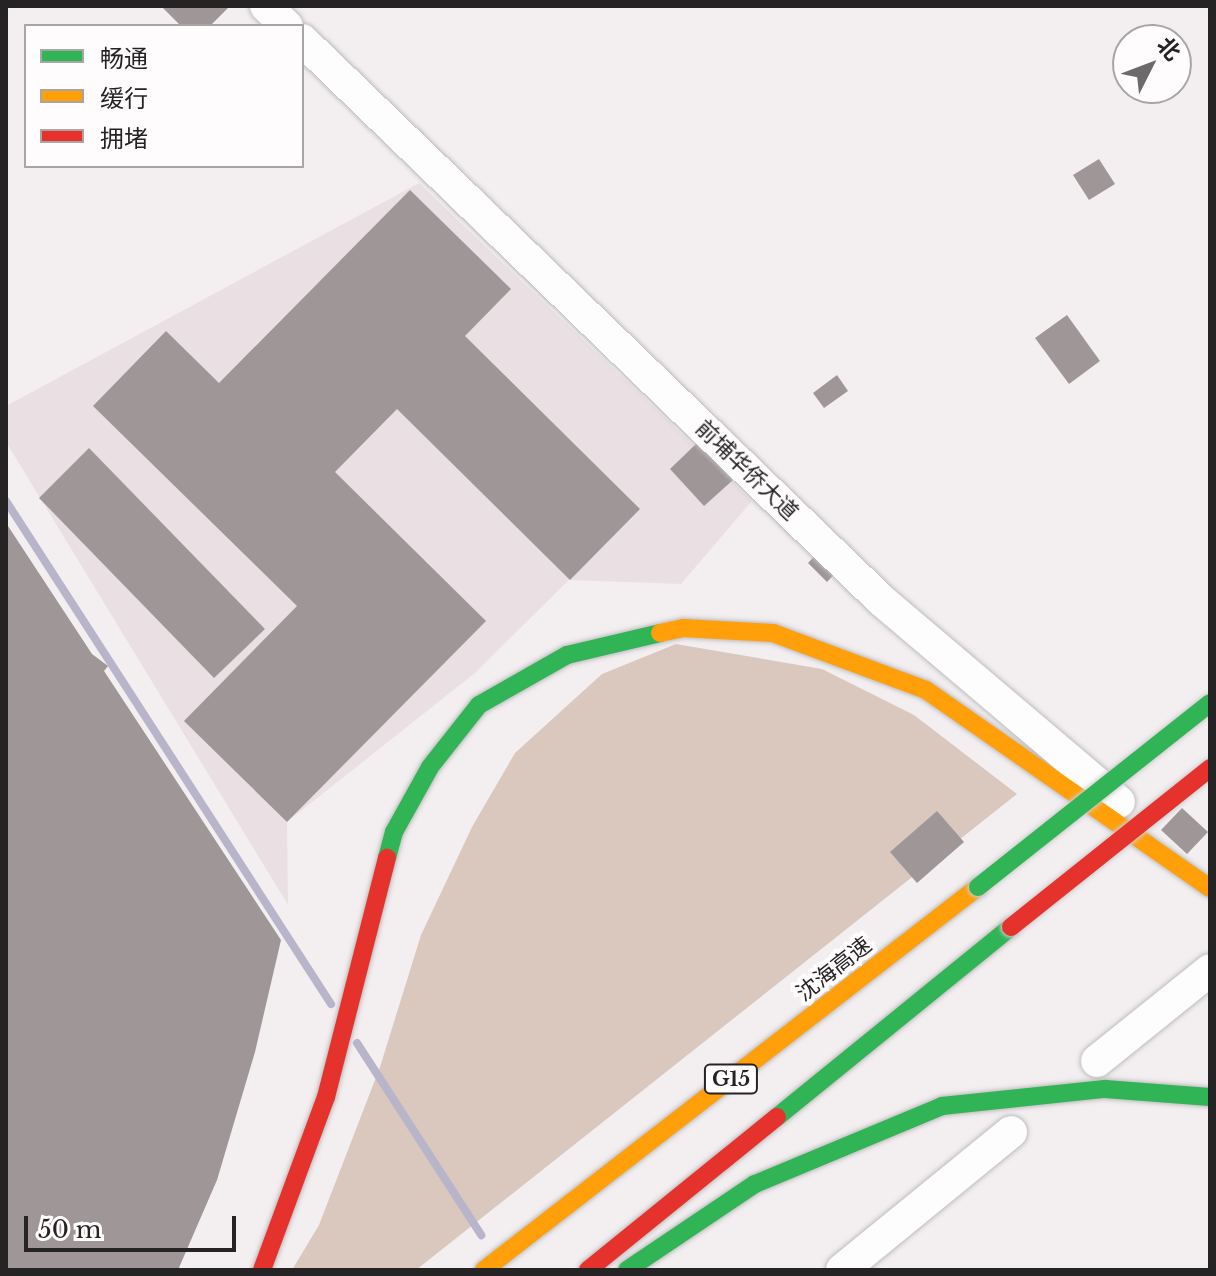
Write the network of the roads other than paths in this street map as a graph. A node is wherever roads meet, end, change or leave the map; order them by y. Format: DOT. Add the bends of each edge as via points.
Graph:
graph roads {
  1 [pos="266,6"];
  2 [pos="285,24"];
  3 [pos="304,42"];
  4 [pos="1210,703"];
  5 [pos="1210,768"];
  6 [pos="1210,879"];
  7 [pos="1210,888"];
  8 [pos="1210,970"];
  9 [pos="1097,1061"];
  10 [pos="1210,1097"];
  11 [pos="1011,1132"];
  12 [pos="262,1270"];
  13 [pos="484,1270"];
  14 [pos="588,1270"];
  15 [pos="627,1270"];
  16 [pos="842,1270"];
  1 -- 2 [label="street"];
  3 -- 6 [label="street, 前埔华侨大道" via="881,600"];
  4 -- 13 [label="highway, 沈海高速 / G15, bridge"];
  5 -- 14 [label="highway, G15, bridge"];
  7 -- 12 [label="highway" via="926,690 773,633 683,628 567,655 479,705 430,767 394,832 326,1097"];
  8 -- 9 [label="street"];
  10 -- 15 [label="highway" via="1105,1089 942,1106 755,1184"];
  11 -- 16 [label="street"];
}
